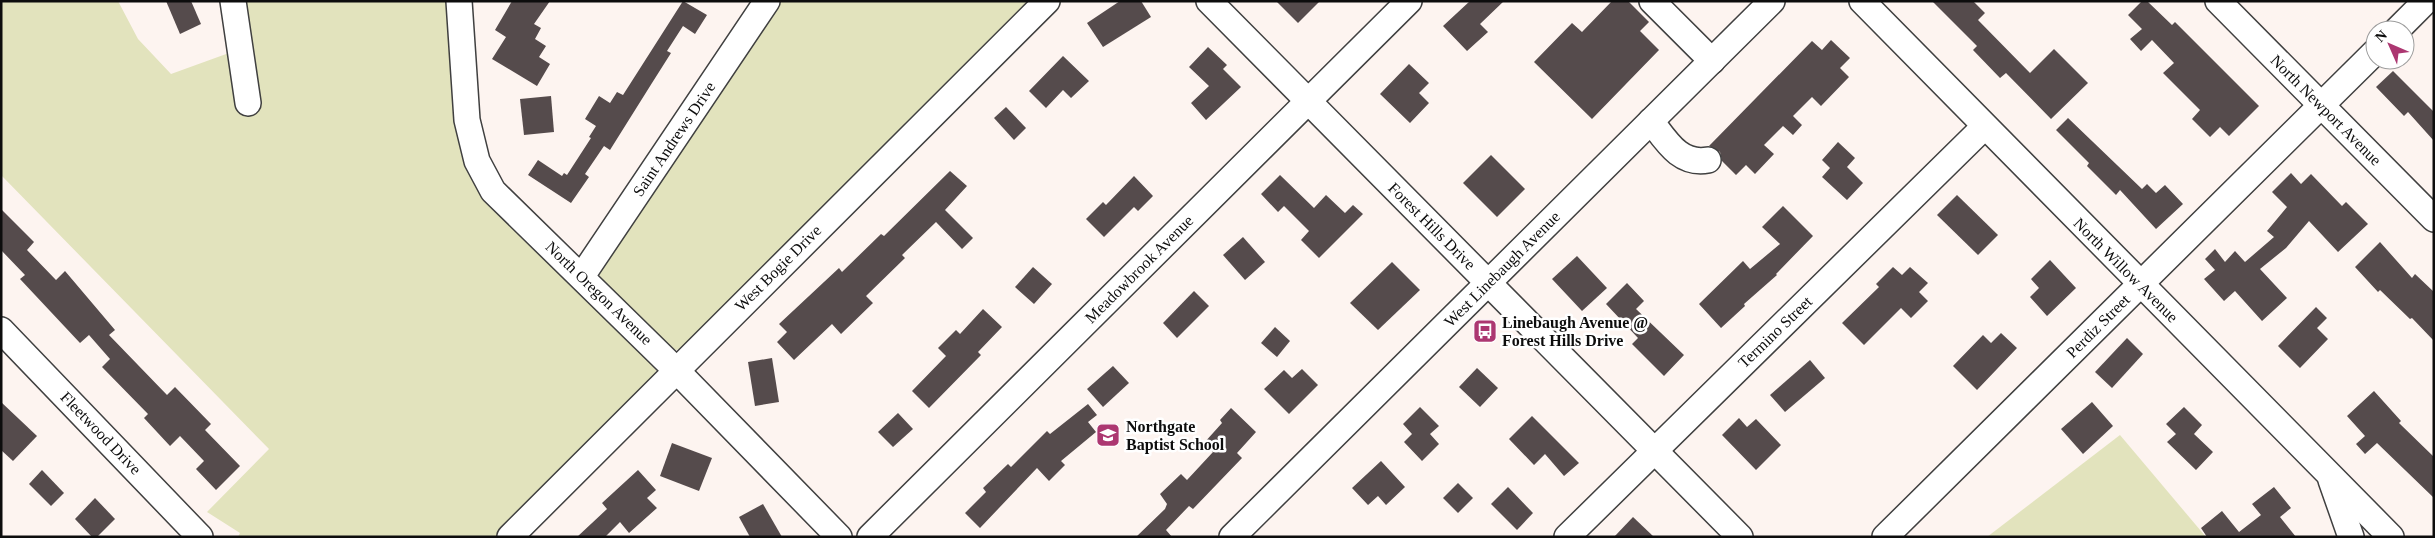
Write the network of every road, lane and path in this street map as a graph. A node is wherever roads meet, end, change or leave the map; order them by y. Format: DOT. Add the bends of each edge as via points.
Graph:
graph roads {
  1 [pos="233,1"];
  2 [pos="767,1"];
  3 [pos="1047,1"];
  4 [pos="1209,1"];
  5 [pos="1409,1"];
  6 [pos="1652,1"];
  7 [pos="1772,1"];
  8 [pos="1862,1"];
  9 [pos="2218,1"];
  10 [pos="2426,1"];
  11 [pos="465,7"];
  12 [pos="2407,20"];
  13 [pos="1712,61"];
  14 [pos="2365,62"];
  15 [pos="1307,101"];
  16 [pos="248,103"];
  17 [pos="2321,105"];
  18 [pos="1652,121"];
  19 [pos="1984,127"];
  20 [pos="1708,160"];
  21 [pos="2434,219"];
  22 [pos="582,276"];
  23 [pos="1488,283"];
  24 [pos="2141,284"];
  25 [pos="1,330"];
  26 [pos="676,370"];
  27 [pos="1654,451"];
  28 [pos="2328,473"];
  29 [pos="200,537"];
  30 [pos="510,537"];
  31 [pos="840,537"];
  32 [pos="870,537"];
  33 [pos="1232,537"];
  34 [pos="1567,537"];
  35 [pos="1740,537"];
  36 [pos="1885,537"];
  37 [pos="2351,537"];
  38 [pos="2391,537"];
  1 -- 16 [label="street"];
  2 -- 22 [label="street, Saint Andrews Drive"];
  3 -- 26 [label="street, West Bogie Drive"];
  4 -- 15 [label="street, Forest Hills Drive"];
  5 -- 15 [label="street, Meadowbrook Avenue"];
  6 -- 13 [label="street"];
  7 -- 13 [label="street, West Linebaugh Avenue"];
  8 -- 19 [label="street, North Willow Avenue"];
  9 -- 17 [label="street, North Newport Avenue"];
  10 -- 12 [label="street"];
  11 -- 22 [label="street, North Oregon Avenue" via="467,120 477,161 493,190"];
  13 -- 18 [label="street, West Linebaugh Avenue"];
  14 -- 17 [label="street, Perdiz Street"];
  15 -- 23 [label="street, Forest Hills Drive"];
  15 -- 32 [label="street, Meadowbrook Avenue"];
  17 -- 21 [label="street, North Newport Avenue"];
  17 -- 24 [label="street, Perdiz Street"];
  18 -- 20 [label="street" via="1672,150 1696,162"];
  18 -- 23 [label="street, West Linebaugh Avenue"];
  19 -- 24 [label="street, North Willow Avenue"];
  19 -- 27 [label="street, Termino Street"];
  22 -- 26 [label="street, North Oregon Avenue"];
  23 -- 27 [label="street, Forest Hills Drive"];
  23 -- 33 [label="street, West Linebaugh Avenue"];
  24 -- 28 [label="street, North Willow Avenue"];
  24 -- 36 [label="street, Perdiz Street"];
  25 -- 29 [label="street, Fleetwood Drive"];
  26 -- 30 [label="street, West Bogie Drive"];
  26 -- 31 [label="street, North Oregon Avenue"];
  27 -- 34 [label="street, Termino Street"];
  27 -- 35 [label="street, Forest Hills Drive"];
  28 -- 37 [label="street"];
  28 -- 38 [label="street, North Willow Avenue"];
}
